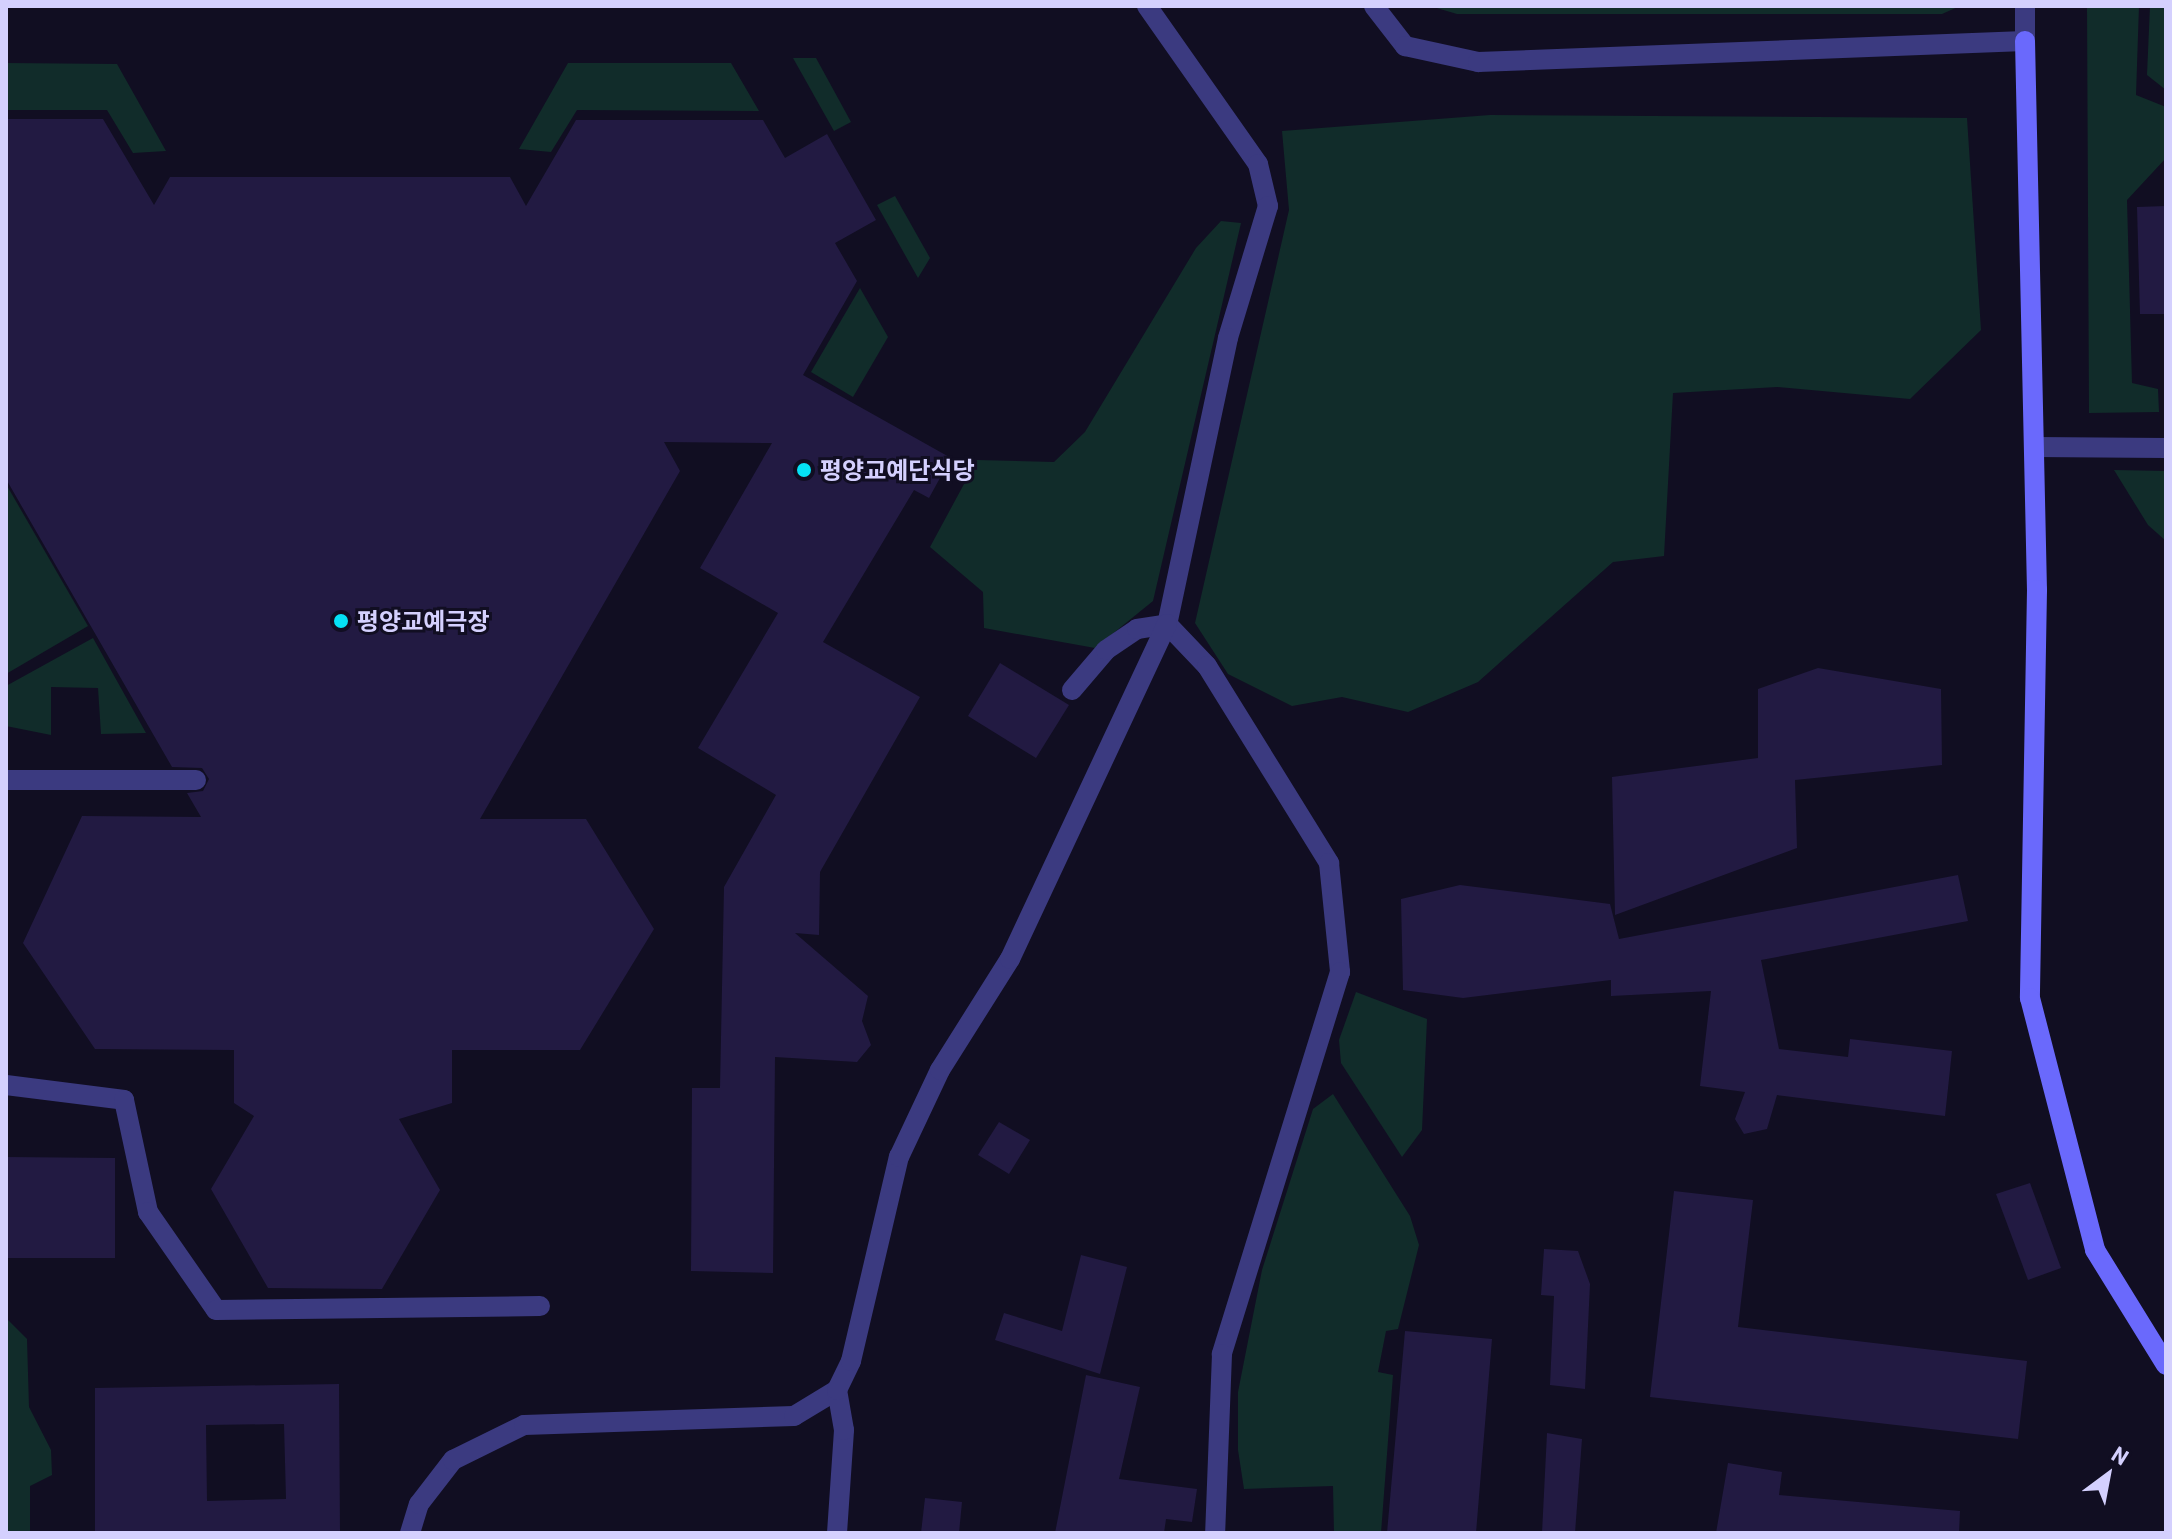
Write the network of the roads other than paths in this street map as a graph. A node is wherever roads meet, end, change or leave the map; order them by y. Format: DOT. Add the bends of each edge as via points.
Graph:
graph roads {
  1 [pos="1147,6"];
  2 [pos="1374,6"];
  3 [pos="2025,6"];
  4 [pos="2025,41"];
  5 [pos="2035,447"];
  6 [pos="2166,448"];
  7 [pos="1167,624"];
  8 [pos="1072,690"];
  9 [pos="6,780"];
  10 [pos="196,780"];
  11 [pos="6,1085"];
  12 [pos="540,1306"];
  13 [pos="2166,1365"];
  14 [pos="837,1390"];
  15 [pos="410,1533"];
  16 [pos="837,1533"];
  17 [pos="1215,1533"];
  1 -- 7 [label="street" via="1258,164 1268,206 1228,338"];
  2 -- 4 [label="street" via="1405,46 1478,62"];
  3 -- 4 [label="street"];
  4 -- 5 [label="street"];
  5 -- 6 [label="street"];
  5 -- 13 [label="street" via="2030,998 2095,1250"];
  7 -- 8 [label="street" via="1137,629 1106,650"];
  7 -- 14 [label="street" via="1010,959 940,1070 899,1157 851,1361"];
  7 -- 17 [label="street" via="1207,666 1329,863 1340,972 1222,1354"];
  9 -- 10 [label="street"];
  11 -- 12 [label="street" via="124,1100 148,1212 216,1310"];
  14 -- 15 [label="street" via="794,1416 524,1425 453,1460 419,1504"];
  14 -- 16 [label="street" via="844,1430"];
}
